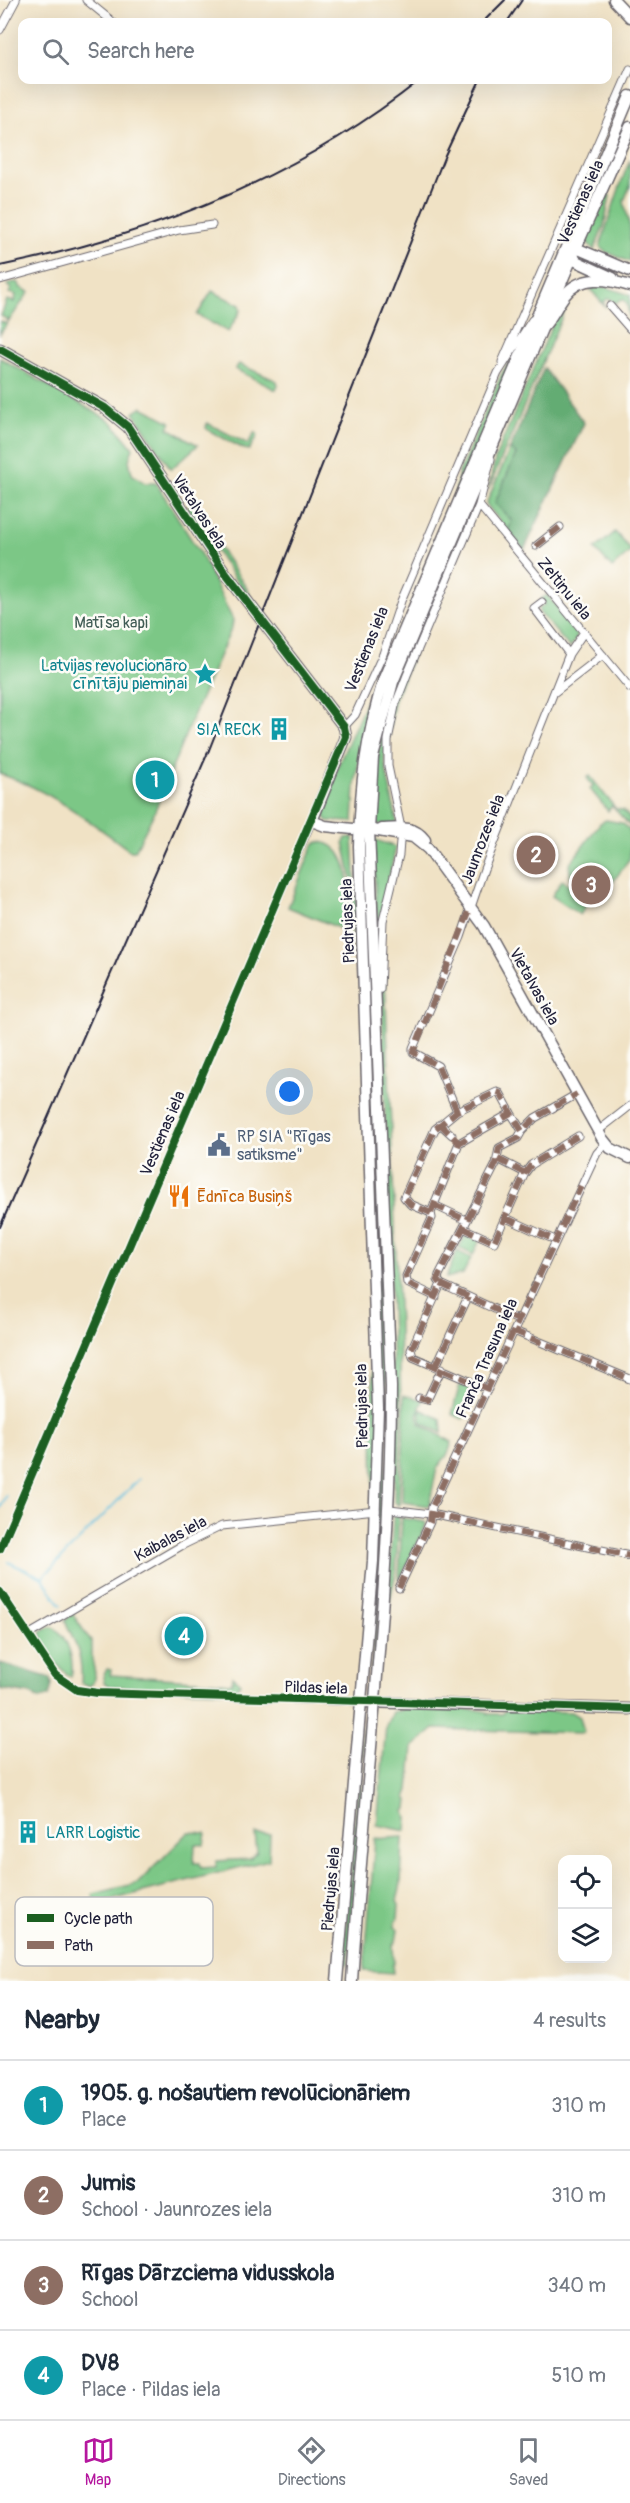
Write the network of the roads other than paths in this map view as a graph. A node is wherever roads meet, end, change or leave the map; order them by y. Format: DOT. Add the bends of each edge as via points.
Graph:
graph roads {
  1 [pos="16,0"];
  2 [pos="86,0"];
  3 [pos="614,0"];
  4 [pos="630,17"];
  5 [pos="108,18"];
  6 [pos="0,30"];
  7 [pos="630,69"];
  8 [pos="630,96"];
  9 [pos="630,127"];
  10 [pos="212,225"];
  11 [pos="570,249"];
  12 [pos="630,271"];
  13 [pos="0,280"];
  14 [pos="626,285"];
  15 [pos="610,306"];
  16 [pos="537,317"];
  17 [pos="544,327"];
  18 [pos="630,329"];
  19 [pos="0,349"];
  20 [pos="498,373"];
  21 [pos="497,435"];
  22 [pos="479,505"];
  23 [pos="437,518"];
  24 [pos="560,527"];
  25 [pos="536,546"];
  26 [pos="436,554"];
  27 [pos="542,602"];
  28 [pos="584,632"];
  29 [pos="569,654"];
  30 [pos="603,655"];
  31 [pos="630,688"];
  32 [pos="555,692"];
  33 [pos="344,727"];
  34 [pos="312,821"];
  35 [pos="360,829"];
  36 [pos="401,832"];
  37 [pos="471,907"];
  38 [pos="377,1034"];
  39 [pos="578,1094"];
  40 [pos="630,1106"];
  41 [pos="457,1111"];
  42 [pos="511,1113"];
  43 [pos="440,1124"];
  44 [pos="522,1131"];
  45 [pos="598,1131"];
  46 [pos="578,1136"];
  47 [pos="456,1139"];
  48 [pos="606,1143"];
  49 [pos="630,1158"];
  50 [pos="498,1159"];
  51 [pos="525,1173"];
  52 [pos="434,1205"];
  53 [pos="431,1213"];
  54 [pos="506,1218"];
  55 [pos="466,1220"];
  56 [pos="463,1228"];
  57 [pos="555,1240"];
  58 [pos="441,1284"];
  59 [pos="436,1296"];
  60 [pos="468,1297"];
  61 [pos="518,1320"];
  62 [pos="514,1331"];
  63 [pos="439,1367"];
  64 [pos="630,1378"];
  65 [pos="488,1389"];
  66 [pos="419,1398"];
  67 [pos="390,1509"];
  68 [pos="376,1510"];
  69 [pos="431,1514"];
  70 [pos="0,1549"];
  71 [pos="630,1556"];
  72 [pos="399,1588"];
  73 [pos="0,1592"];
  74 [pos="28,1635"];
  75 [pos="362,1702"];
  76 [pos="376,1702"];
  77 [pos="630,1709"];
  78 [pos="337,1981"];
  79 [pos="352,1981"];
  1 -- 6 [label="street"];
  2 -- 5 [label="street"];
  3 -- 4 [label="main road"];
  7 -- 20 [label="street, Vestienas iela"];
  8 -- 11 [label="main road, Vestienas iela"];
  9 -- 11 [label="main road, Vestienas iela"];
  10 -- 13 [label="street" via="179,230"];
  11 -- 12 [label="main road"];
  11 -- 14 [label="main road" via="576,261"];
  11 -- 16 [label="main road, Vestienas iela"];
  11 -- 17 [label="main road, Vestienas iela"];
  14 -- 17 [label="main road" via="592,280 577,285 564,296"];
  15 -- 18 [label="street"];
  16 -- 20 [label="street, Vestienas iela" via="529,323"];
  16 -- 26 [label="main road, Vestienas iela"];
  17 -- 21 [label="main road, Vestienas iela"];
  19 -- 33 [label="main road, Vietalvas iela" via="105,408 128,427 226,574"];
  20 -- 23 [label="street, Vestienas iela"];
  21 -- 22 [label="street"];
  21 -- 35 [label="main road, Vestienas iela" via="393,682 374,757 368,808"];
  22 -- 28 [label="street, Zeltiņu iela"];
  22 -- 36 [label="street" via="395,706 387,753"];
  23 -- 26 [label="street, Vestienas iela"];
  23 -- 33 [label="street, Vestienas iela" via="356,715"];
  24 -- 25 [label="street"];
  26 -- 35 [label="main road, Vestienas iela" via="376,705 362,774"];
  27 -- 29 [label="street" via="534,608"];
  28 -- 29 [label="street, Jaunrozes iela"];
  28 -- 30 [label="street, Zeltiņu iela"];
  29 -- 32 [label="street, Jaunrozes iela"];
  30 -- 31 [label="street, Zeltiņu iela"];
  30 -- 32 [label="street"];
  32 -- 37 [label="street, Jaunrozes iela"];
  33 -- 34 [label="main road, Vestienas iela" via="346,737"];
  34 -- 35 [label="main road"];
  34 -- 70 [label="street, Vestienas iela"];
  35 -- 38 [label="main road, Piedrujas iela"];
  35 -- 68 [label="main road, Piedrujas iela" via="378,1408"];
  36 -- 37 [label="main road, Vietalvas iela" via="417,832"];
  36 -- 38 [label="street" via="383,921"];
  37 -- 39 [label="main road, Vietalvas iela"];
  37 -- 41 [label="street, Jaunrozes iela" via="413,1052 438,1066"];
  38 -- 67 [label="main road, Piedrujas iela" via="391,1387"];
  39 -- 44 [label="street" via="535,1118"];
  39 -- 45 [label="main road, Vietalvas iela"];
  40 -- 45 [label="street"];
  41 -- 42 [label="street" via="497,1092"];
  41 -- 43 [label="street"];
  42 -- 44 [label="street"];
  42 -- 47 [label="street"];
  43 -- 47 [label="street"];
  43 -- 53 [label="street" via="404,1197"];
  44 -- 50 [label="street" via="518,1138 499,1148"];
  45 -- 48 [label="main road, Vietalvas iela"];
  46 -- 51 [label="street" via="531,1165"];
  47 -- 52 [label="street"];
  48 -- 49 [label="main road"];
  48 -- 57 [label="street, Franča Trasuna iela" via="597,1153"];
  50 -- 51 [label="street"];
  50 -- 55 [label="street"];
  51 -- 54 [label="street"];
  52 -- 53 [label="street"];
  52 -- 55 [label="street"];
  53 -- 59 [label="street" via="406,1276 407,1283"];
  54 -- 56 [label="street" via="494,1242"];
  54 -- 57 [label="street"];
  55 -- 56 [label="street"];
  56 -- 58 [label="street" via="438,1275"];
  57 -- 61 [label="street, Franča Trasuna iela"];
  58 -- 59 [label="street"];
  58 -- 60 [label="street"];
  59 -- 63 [label="street" via="411,1354"];
  60 -- 61 [label="street"];
  60 -- 63 [label="street"];
  61 -- 62 [label="street, Franča Trasuna iela"];
  62 -- 64 [label="street"];
  62 -- 65 [label="street, Franča Trasuna iela"];
  63 -- 65 [label="street"];
  63 -- 66 [label="street" via="427,1400"];
  65 -- 69 [label="street, Franča Trasuna iela"];
  67 -- 69 [label="street"];
  67 -- 76 [label="main road, Piedrujas iela"];
  68 -- 74 [label="street, Kaibalas iela" via="222,1526"];
  68 -- 75 [label="main road, Piedrujas iela"];
  69 -- 71 [label="street"];
  69 -- 72 [label="street, Franča Trasuna iela"];
  73 -- 74 [label="street"];
  74 -- 75 [label="street, Pildas iela" via="55,1675 77,1690"];
  75 -- 76 [label="main road, Pildas iela"];
  75 -- 78 [label="main road, Piedrujas iela"];
  76 -- 77 [label="main road, Pildas iela"];
  76 -- 79 [label="main road, Piedrujas iela"];
}
